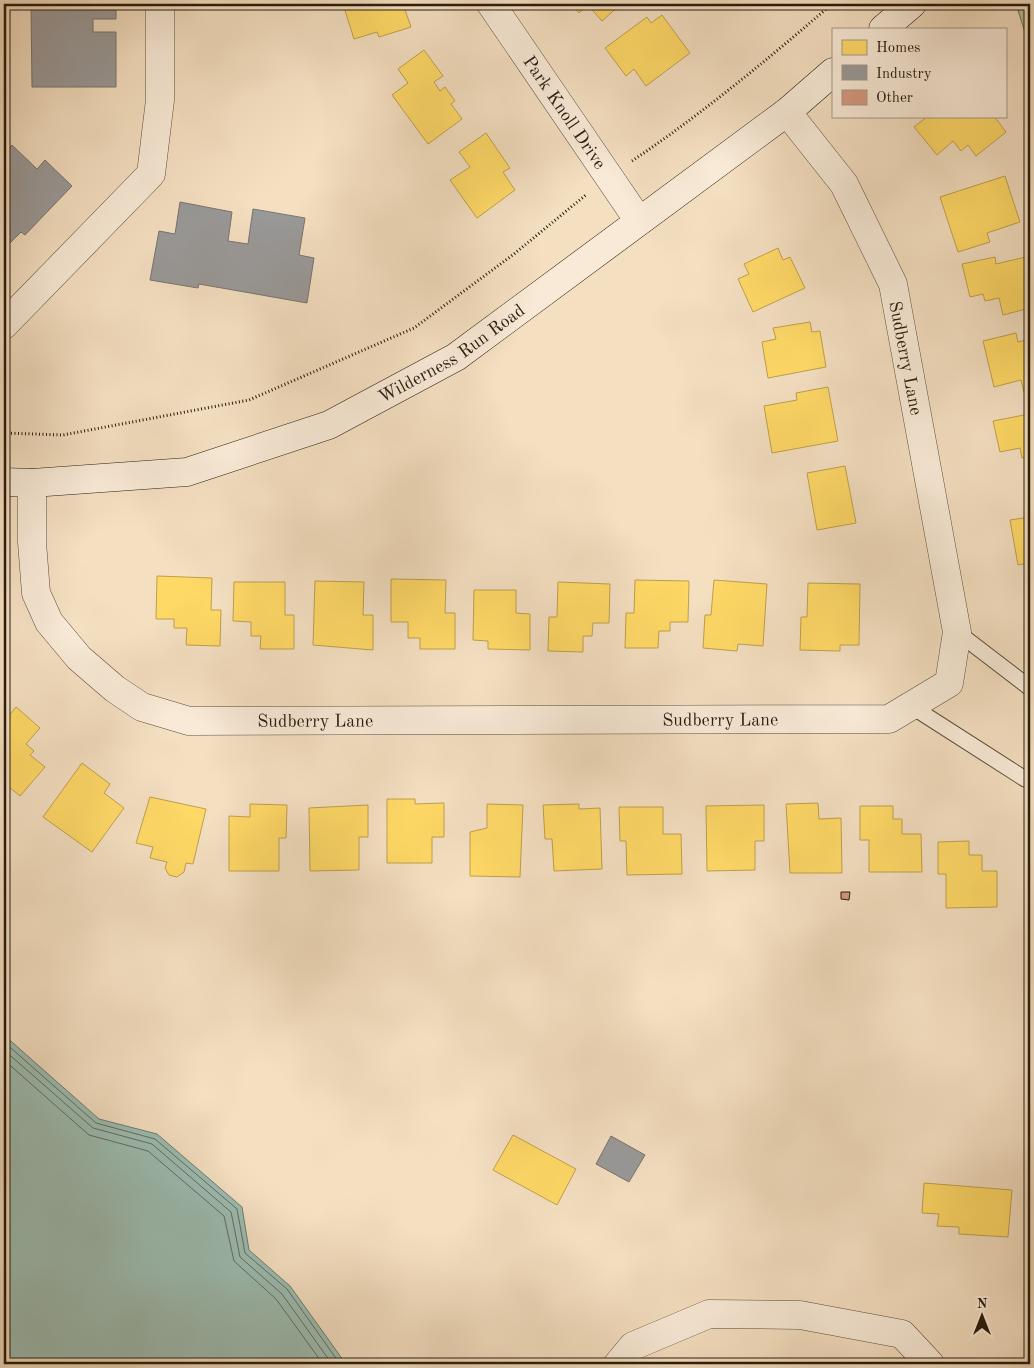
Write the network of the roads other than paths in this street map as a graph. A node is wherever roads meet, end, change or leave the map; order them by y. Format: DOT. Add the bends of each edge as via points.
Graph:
graph roads {
  1 [pos="160,4"];
  2 [pos="491,4"];
  3 [pos="912,4"];
  4 [pos="884,28"];
  5 [pos="832,73"];
  6 [pos="787,112"];
  7 [pos="639,221"];
  8 [pos="4,325"];
  9 [pos="4,482"];
  10 [pos="32,483"];
  11 [pos="958,632"];
  12 [pos="1030,688"];
  13 [pos="911,706"];
  14 [pos="1030,776"];
  15 [pos="626,1355"];
  16 [pos="930,1364"];
  1 -- 8 [label="street" via="160,100 151,174"];
  2 -- 7 [label="street, Park Knoll Drive"];
  3 -- 4 [label="street"];
  5 -- 6 [label="street, Wilderness Run Road"];
  6 -- 7 [label="street, Wilderness Run Road"];
  6 -- 11 [label="street, Sudberry Lane" via="844,184 893,284"];
  7 -- 10 [label="street, Wilderness Run Road" via="456,357 329,425 187,472"];
  9 -- 10 [label="street, Wilderness Run Road"];
  10 -- 13 [label="street, Sudberry Lane" via="36,593 49,622 80,658 115,689 142,707 189,721 889,719"];
  11 -- 12 [label="lane"];
  11 -- 13 [label="street, Sudberry Lane" via="949,682"];
  13 -- 14 [label="lane" via="1025,779"];
  15 -- 16 [label="street" via="709,1314 800,1314 902,1334"];
}
